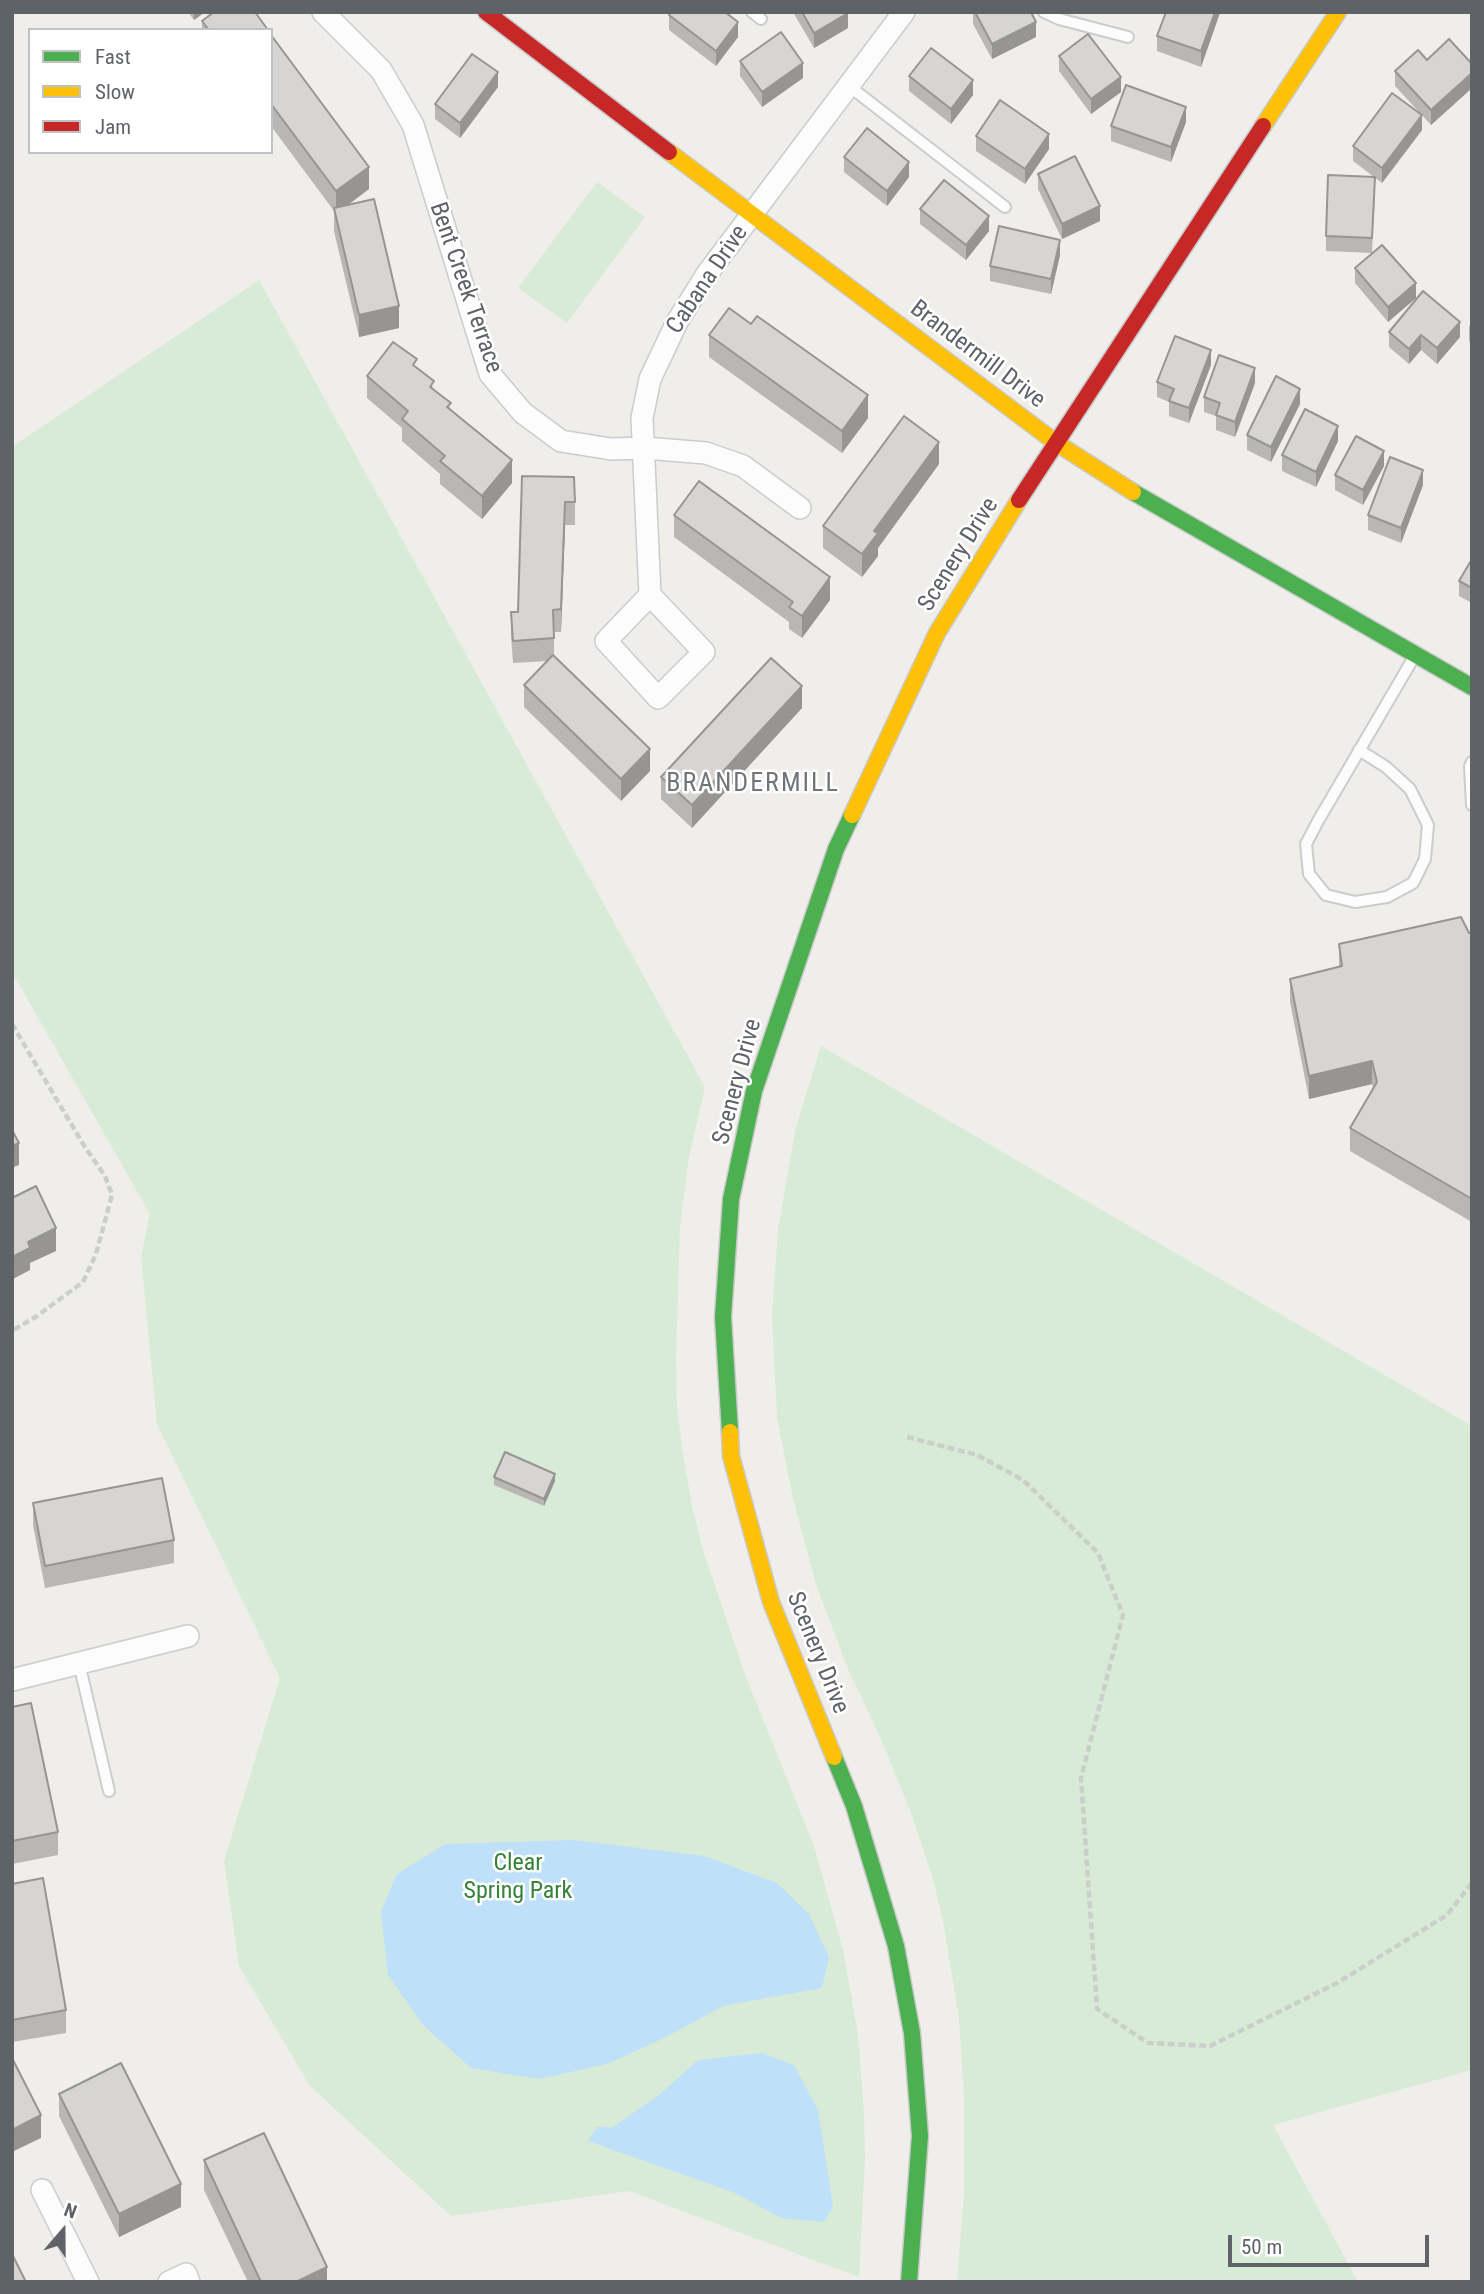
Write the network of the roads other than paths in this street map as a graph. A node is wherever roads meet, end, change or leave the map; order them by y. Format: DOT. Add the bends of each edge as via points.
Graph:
graph roads {
  1 [pos="323,12"];
  2 [pos="486,12"];
  3 [pos="904,12"];
  4 [pos="1044,12"];
  5 [pos="1338,12"];
  6 [pos="513,20"];
  7 [pos="1128,37"];
  8 [pos="849,86"];
  9 [pos="1005,207"];
  10 [pos="752,215"];
  11 [pos="1055,442"];
  12 [pos="645,448"];
  13 [pos="800,508"];
  14 [pos="650,595"];
  15 [pos="1415,655"];
  16 [pos="1472,687"];
  17 [pos="1359,751"];
  18 [pos="1472,762"];
  19 [pos="1472,805"];
  20 [pos="188,1636"];
  21 [pos="79,1663"];
  22 [pos="12,1680"];
  23 [pos="109,1791"];
  24 [pos="42,2190"];
  25 [pos="88,2282"];
  26 [pos="169,2282"];
  27 [pos="189,2282"];
  28 [pos="909,2282"];
  1 -- 12 [label="street, Bent Creek Terrace" via="381,70 413,125 490,373 523,413 561,440 611,449"];
  2 -- 6 [label="street, Brandermill Drive"];
  3 -- 8 [label="street, Cabana Drive"];
  4 -- 7 [label="lane"];
  5 -- 11 [label="street, Scenery Drive"];
  6 -- 10 [label="street, Brandermill Drive"];
  8 -- 9 [label="lane"];
  8 -- 10 [label="street, Cabana Drive"];
  10 -- 11 [label="street, Brandermill Drive"];
  10 -- 12 [label="street, Cabana Drive" via="677,322 650,379 642,418"];
  11 -- 15 [label="street, Brandermill Drive" via="1111,480"];
  11 -- 28 [label="street, Scenery Drive" via="937,634 836,849 754,1091 731,1199 723,1317 731,1456 771,1602 854,1806 896,1946 912,2033 920,2136"];
  12 -- 13 [label="street, Bent Creek Terrace" via="706,453 743,466"];
  12 -- 14 [label="street, Cabana Drive"];
  14 -- 14 [label="street" via="606,641 659,698 704,652"];
  15 -- 16 [label="street, Brandermill Drive"];
  15 -- 17 [label="lane"];
  17 -- 17 [label="lane" via="1306,844 1309,874 1326,895 1355,902 1387,897 1413,883 1425,859 1428,825 1410,789"];
  18 -- 19 [label="lane"];
  20 -- 21 [label="street"];
  21 -- 22 [label="street"];
  21 -- 23 [label="lane"];
  24 -- 25 [label="street"];
  26 -- 27 [label="street" via="186,2274"];
}
